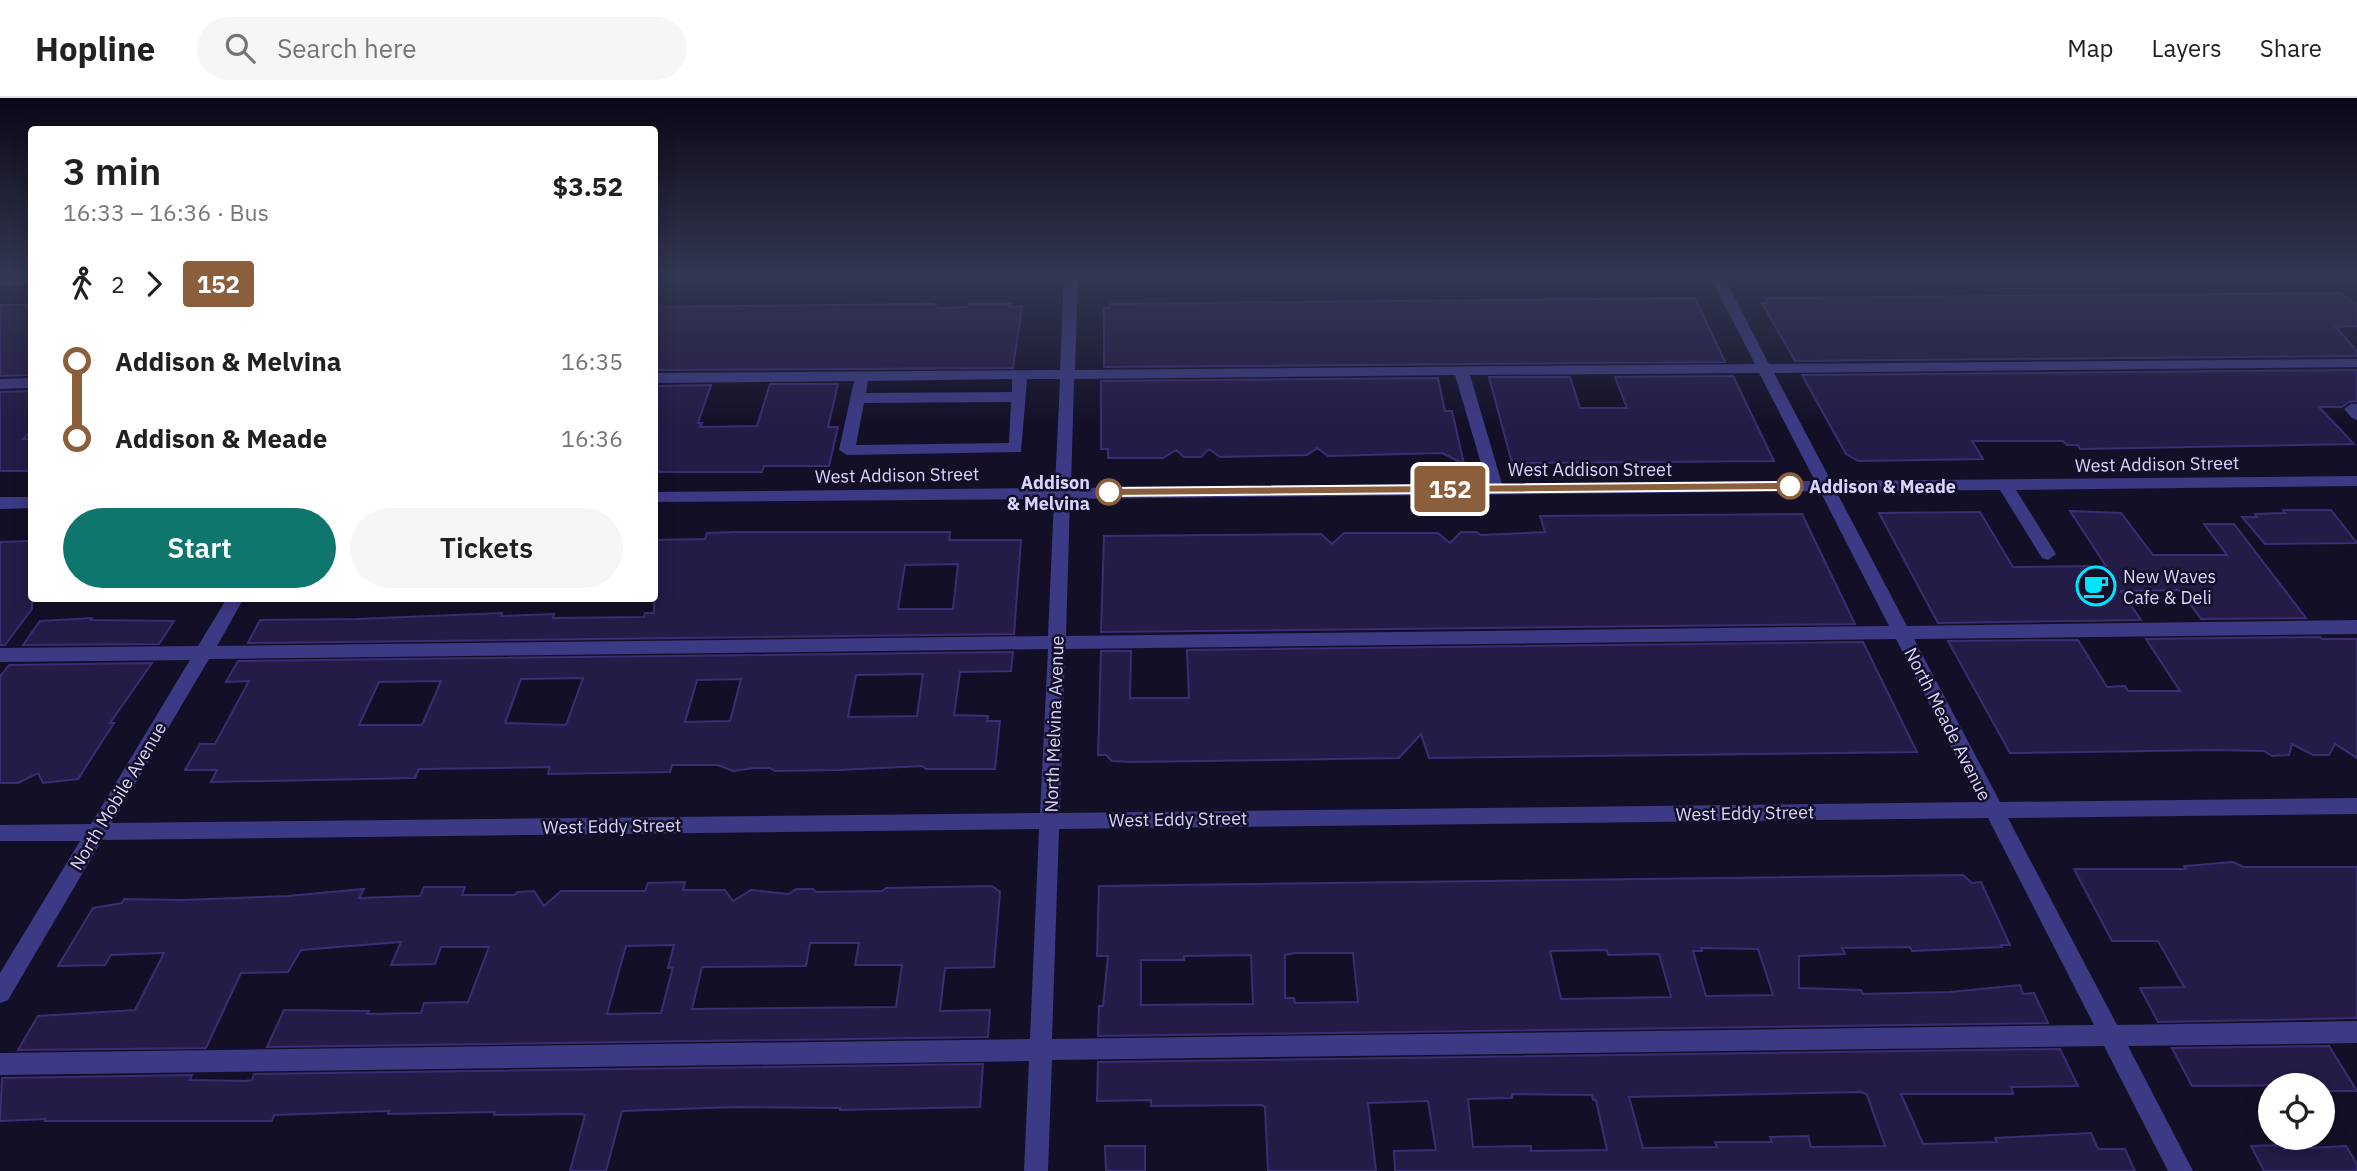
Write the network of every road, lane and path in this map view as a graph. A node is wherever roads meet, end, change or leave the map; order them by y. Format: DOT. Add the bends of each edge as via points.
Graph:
graph roads {
  1 [pos="1069,327"];
  2 [pos="1743,327"];
  3 [pos="2357,363"];
  4 [pos="1764,368"];
  5 [pos="1461,371"];
  6 [pos="1068,374"];
  7 [pos="1020,375"];
  8 [pos="862,376"];
  9 [pos="658,378"];
  10 [pos="28,383"];
  11 [pos="0,384"];
  12 [pos="1019,397"];
  13 [pos="858,398"];
  14 [pos="2357,409"];
  15 [pos="2357,415"];
  16 [pos="2357,481"];
  17 [pos="2004,484"];
  18 [pos="1825,486"];
  19 [pos="1496,489"];
  20 [pos="1063,492"];
  21 [pos="658,496"];
  22 [pos="28,502"];
  23 [pos="0,503"];
  24 [pos="2048,554"];
  25 [pos="234,602"];
  26 [pos="2357,627"];
  27 [pos="1901,633"];
  28 [pos="1057,642"];
  29 [pos="203,653"];
  30 [pos="0,655"];
  31 [pos="2357,806"];
  32 [pos="1993,810"];
  33 [pos="1050,821"];
  34 [pos="96,832"];
  35 [pos="0,833"];
  36 [pos="0,993"];
  37 [pos="2357,1032"];
  38 [pos="2110,1036"];
  39 [pos="1041,1050"];
  40 [pos="0,1064"];
  41 [pos="1036,1171"];
  42 [pos="2181,1171"];
  1 -- 6 [label="street, North Melvina Avenue"];
  2 -- 4 [label="street, North Meade Avenue"];
  3 -- 4 [label="street"];
  4 -- 5 [label="street"];
  4 -- 18 [label="street, North Meade Avenue"];
  5 -- 6 [label="street"];
  5 -- 19 [label="street"];
  6 -- 7 [label="street"];
  6 -- 20 [label="street, North Melvina Avenue"];
  7 -- 8 [label="street"];
  7 -- 12 [label="street"];
  8 -- 9 [label="street"];
  8 -- 13 [label="street"];
  10 -- 11 [label="street"];
  12 -- 13 [label="street"];
  12 -- 13 [label="street" via="1016,448 847,450"];
  14 -- 15 [label="street" via="2351,409"];
  16 -- 17 [label="street, West Addison Street"];
  17 -- 18 [label="street, West Addison Street"];
  17 -- 24 [label="street"];
  18 -- 19 [label="street, West Addison Street"];
  18 -- 27 [label="street, North Meade Avenue"];
  19 -- 20 [label="street, West Addison Street"];
  20 -- 21 [label="street, West Addison Street"];
  20 -- 28 [label="street, North Melvina Avenue"];
  22 -- 23 [label="street"];
  25 -- 29 [label="street, North Mobile Avenue"];
  26 -- 27 [label="street"];
  27 -- 28 [label="street"];
  27 -- 32 [label="street, North Meade Avenue"];
  28 -- 29 [label="street"];
  28 -- 33 [label="street, North Melvina Avenue"];
  29 -- 30 [label="street"];
  29 -- 34 [label="street, North Mobile Avenue"];
  31 -- 32 [label="street, West Eddy Street"];
  32 -- 33 [label="street, West Eddy Street"];
  32 -- 38 [label="street, North Meade Avenue"];
  33 -- 34 [label="street, West Eddy Street"];
  33 -- 39 [label="street, North Melvina Avenue"];
  34 -- 35 [label="street, West Eddy Street"];
  34 -- 36 [label="street, North Mobile Avenue"];
  37 -- 38 [label="street"];
  38 -- 39 [label="street"];
  38 -- 42 [label="street, North Meade Avenue"];
  39 -- 40 [label="street"];
  39 -- 41 [label="street, North Melvina Avenue"];
}
